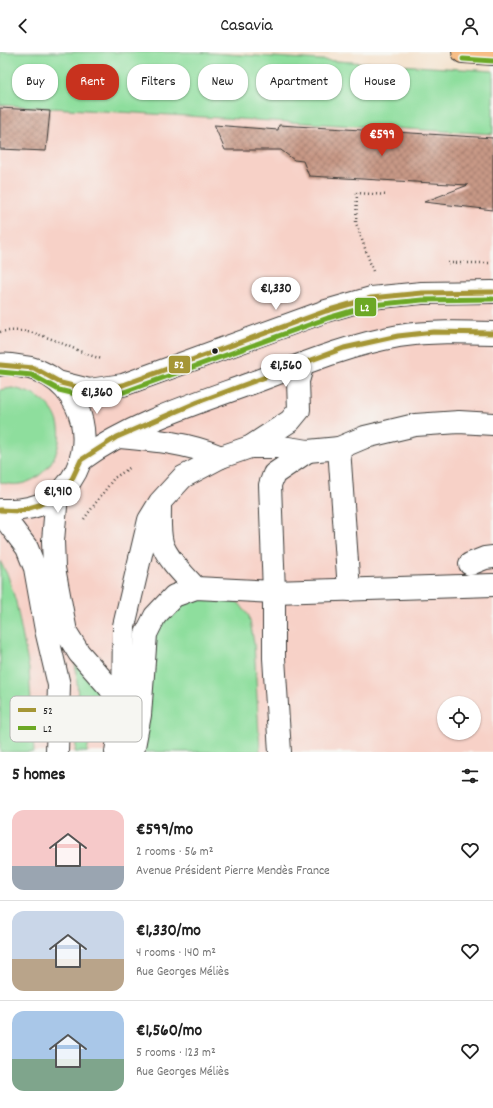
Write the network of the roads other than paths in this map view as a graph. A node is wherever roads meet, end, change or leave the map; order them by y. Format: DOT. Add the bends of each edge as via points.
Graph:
graph roads {
  1 [pos="463,52"];
  2 [pos="493,54"];
  3 [pos="493,292"];
  4 [pos="493,333"];
  5 [pos="303,364"];
  6 [pos="0,365"];
  7 [pos="61,383"];
  8 [pos="493,424"];
  9 [pos="117,436"];
  10 [pos="250,447"];
  11 [pos="339,448"];
  12 [pos="308,451"];
  13 [pos="221,457"];
  14 [pos="81,460"];
  15 [pos="57,495"];
  16 [pos="160,502"];
  17 [pos="0,511"];
  18 [pos="493,557"];
  19 [pos="470,564"];
  20 [pos="493,586"];
  21 [pos="196,588"];
  22 [pos="349,590"];
  23 [pos="274,592"];
  24 [pos="59,696"];
  25 [pos="115,696"];
  26 [pos="123,696"];
  27 [pos="141,696"];
  28 [pos="57,742"];
  29 [pos="118,742"];
  30 [pos="135,742"];
  31 [pos="57,752"];
  32 [pos="116,752"];
  33 [pos="133,752"];
  34 [pos="280,752"];
  1 -- 2 [label="main road"];
  3 -- 7 [label="street" via="422,292 371,298 326,311 123,385 89,390"];
  4 -- 5 [label="street" via="434,332 398,336 344,348"];
  5 -- 9 [label="street" via="198,402"];
  5 -- 10 [label="street" via="298,381 299,410 290,421"];
  6 -- 7 [label="street" via="34,368"];
  7 -- 14 [label="street" via="78,406 84,432"];
  8 -- 11 [label="street" via="459,422 415,426 365,437"];
  9 -- 13 [label="street" via="168,442 205,450"];
  9 -- 14 [label="street"];
  10 -- 12 [label="street" via="281,447"];
  10 -- 13 [label="street"];
  11 -- 12 [label="street"];
  11 -- 22 [label="street"];
  12 -- 23 [label="street" via="274,474 270,485"];
  13 -- 16 [label="street" via="183,477"];
  14 -- 15 [label="street" via="72,479"];
  15 -- 17 [label="street" via="39,505 19,511"];
  15 -- 25 [label="street" via="53,541 54,568 66,632 79,653"];
  16 -- 21 [label="street" via="163,544 179,570"];
  16 -- 26 [label="street" via="149,520 124,626"];
  17 -- 24 [label="street" via="27,548 35,568 59,685"];
  18 -- 19 [label="street"];
  20 -- 22 [label="street"];
  21 -- 23 [label="street"];
  21 -- 27 [label="street" via="174,596 155,616 146,634"];
  22 -- 23 [label="street"];
  23 -- 34 [label="street" via="274,658"];
  28 -- 31 [label="street"];
  29 -- 32 [label="street"];
  30 -- 33 [label="street"];
}
